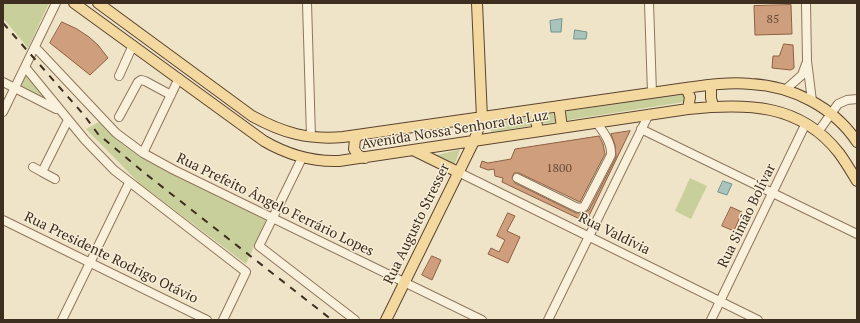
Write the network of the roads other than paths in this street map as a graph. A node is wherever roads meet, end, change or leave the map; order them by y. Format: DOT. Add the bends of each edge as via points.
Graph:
graph roads {
  1 [pos="56,3"];
  2 [pos="74,3"];
  3 [pos="98,3"];
  4 [pos="307,3"];
  5 [pos="477,3"];
  6 [pos="649,3"];
  7 [pos="806,3"];
  8 [pos="123,21"];
  9 [pos="111,30"];
  10 [pos="133,45"];
  11 [pos="35,47"];
  12 [pos="807,61"];
  13 [pos="25,67"];
  14 [pos="119,76"];
  15 [pos="179,78"];
  16 [pos="3,82"];
  17 [pos="711,85"];
  18 [pos="15,88"];
  19 [pos="686,88"];
  20 [pos="785,90"];
  21 [pos="652,93"];
  22 [pos="171,95"];
  23 [pos="857,99"];
  24 [pos="812,101"];
  25 [pos="559,106"];
  26 [pos="713,106"];
  27 [pos="688,109"];
  28 [pos="60,110"];
  29 [pos="534,110"];
  30 [pos="3,112"];
  31 [pos="649,114"];
  32 [pos="831,114"];
  33 [pos="119,118"];
  34 [pos="482,118"];
  35 [pos="68,120"];
  36 [pos="596,122"];
  37 [pos="806,123"];
  38 [pos="562,127"];
  39 [pos="641,129"];
  40 [pos="538,131"];
  41 [pos="818,132"];
  42 [pos="359,136"];
  43 [pos="311,138"];
  44 [pos="474,141"];
  45 [pos="857,142"];
  46 [pos="413,150"];
  47 [pos="143,153"];
  48 [pos="302,158"];
  49 [pos="365,158"];
  50 [pos="33,167"];
  51 [pos="42,172"];
  52 [pos="458,172"];
  53 [pos="517,178"];
  54 [pos="55,179"];
  55 [pos="857,180"];
  56 [pos="129,182"];
  57 [pos="772,193"];
  58 [pos="272,218"];
  59 [pos="3,220"];
  60 [pos="857,234"];
  61 [pos="589,236"];
  62 [pos="90,263"];
  63 [pos="404,282"];
  64 [pos="720,301"];
  65 [pos="62,320"];
  66 [pos="207,320"];
  67 [pos="223,320"];
  68 [pos="355,320"];
  69 [pos="386,320"];
  70 [pos="482,320"];
  71 [pos="548,320"];
  72 [pos="711,320"];
  73 [pos="758,320"];
  1 -- 11 [label="street"];
  2 -- 9 [label="main road, Avenida Nossa Senhora da Luz"];
  3 -- 8 [label="main road, Avenida Nossa Senhora da Luz"];
  4 -- 43 [label="street"];
  5 -- 34 [label="main road"];
  6 -- 21 [label="street"];
  7 -- 12 [label="street"];
  8 -- 9 [label="main road" via="122,29"];
  8 -- 43 [label="main road, Avenida Nossa Senhora da Luz" via="252,116 287,132"];
  9 -- 10 [label="main road, Avenida Nossa Senhora da Luz"];
  10 -- 14 [label="street"];
  10 -- 15 [label="main road, Avenida Nossa Senhora da Luz"];
  11 -- 13 [label="street"];
  11 -- 47 [label="street, Rua Prefeito Ângelo Ferrário Lopes" via="112,129"];
  12 -- 20 [label="street" via="802,75"];
  12 -- 24 [label="street"];
  13 -- 18 [label="street"];
  13 -- 28 [label="street"];
  15 -- 22 [label="street"];
  15 -- 48 [label="main road, Avenida Nossa Senhora da Luz" via="264,142"];
  16 -- 18 [label="street"];
  17 -- 19 [label="main road, Avenida Nossa Senhora da Luz"];
  17 -- 20 [label="main road, Avenida Nossa Senhora da Luz" via="752,84"];
  17 -- 26 [label="main road"];
  18 -- 28 [label="street"];
  18 -- 30 [label="street"];
  19 -- 21 [label="main road, Avenida Nossa Senhora da Luz"];
  19 -- 27 [label="main road" via="690,97"];
  20 -- 24 [label="main road, Avenida Nossa Senhora da Luz"];
  21 -- 25 [label="main road, Avenida Nossa Senhora da Luz"];
  22 -- 33 [label="street" via="141,80"];
  22 -- 47 [label="street"];
  23 -- 32 [label="street" via="842,101"];
  24 -- 32 [label="main road, Avenida Nossa Senhora da Luz"];
  25 -- 29 [label="main road, Avenida Nossa Senhora da Luz"];
  25 -- 38 [label="main road"];
  26 -- 27 [label="main road, Avenida Nossa Senhora da Luz"];
  26 -- 37 [label="main road, Avenida Nossa Senhora da Luz" via="760,107 785,113"];
  27 -- 31 [label="main road, Avenida Nossa Senhora da Luz"];
  28 -- 35 [label="street"];
  29 -- 34 [label="main road, Avenida Nossa Senhora da Luz"];
  29 -- 40 [label="main road"];
  31 -- 36 [label="main road, Avenida Nossa Senhora da Luz"];
  31 -- 39 [label="street"];
  32 -- 41 [label="street"];
  32 -- 45 [label="main road, Avenida Nossa Senhora da Luz"];
  34 -- 42 [label="main road, Avenida Nossa Senhora da Luz"];
  34 -- 44 [label="main road, Rua Augusto Stresser"];
  35 -- 51 [label="street"];
  35 -- 56 [label="street" via="99,156"];
  36 -- 38 [label="main road, Avenida Nossa Senhora da Luz"];
  36 -- 53 [label="street" via="610,145 611,155 584,207 578,208"];
  37 -- 41 [label="main road, Avenida Nossa Senhora da Luz"];
  37 -- 57 [label="street, Rua Simão Bolívar"];
  38 -- 40 [label="main road, Avenida Nossa Senhora da Luz"];
  39 -- 57 [label="street"];
  39 -- 61 [label="street"];
  40 -- 44 [label="main road, Avenida Nossa Senhora da Luz"];
  41 -- 55 [label="main road, Avenida Nossa Senhora da Luz" via="839,153"];
  42 -- 43 [label="main road, Avenida Nossa Senhora da Luz"];
  42 -- 49 [label="main road" via="355,139 354,149 358,156"];
  44 -- 46 [label="main road, Avenida Nossa Senhora da Luz"];
  44 -- 52 [label="main road, Rua Augusto Stresser"];
  46 -- 49 [label="main road, Avenida Nossa Senhora da Luz"];
  46 -- 52 [label="main road"];
  47 -- 58 [label="street, Rua Prefeito Ângelo Ferrário Lopes"];
  48 -- 49 [label="main road, Avenida Nossa Senhora da Luz" via="329,162"];
  48 -- 58 [label="street"];
  50 -- 51 [label="street"];
  51 -- 54 [label="street"];
  52 -- 61 [label="street, Rua Valdívia"];
  52 -- 63 [label="main road, Rua Augusto Stresser"];
  56 -- 62 [label="street"];
  56 -- 67 [label="street" via="246,272"];
  57 -- 60 [label="street"];
  57 -- 64 [label="street, Rua Simão Bolívar"];
  58 -- 63 [label="street, Rua Prefeito Ângelo Ferrário Lopes"];
  58 -- 68 [label="street" via="259,246"];
  59 -- 62 [label="street, Rua Presidente Rodrigo Otávio"];
  61 -- 64 [label="street, Rua Valdívia"];
  61 -- 71 [label="street"];
  62 -- 65 [label="street"];
  62 -- 66 [label="street, Rua Presidente Rodrigo Otávio"];
  63 -- 69 [label="main road, Rua Augusto Stresser"];
  63 -- 70 [label="street, Rua Prefeito Ângelo Ferrário Lopes"];
  64 -- 72 [label="street, Rua Simão Bolívar"];
  64 -- 73 [label="street, Rua Valdívia"];
}
